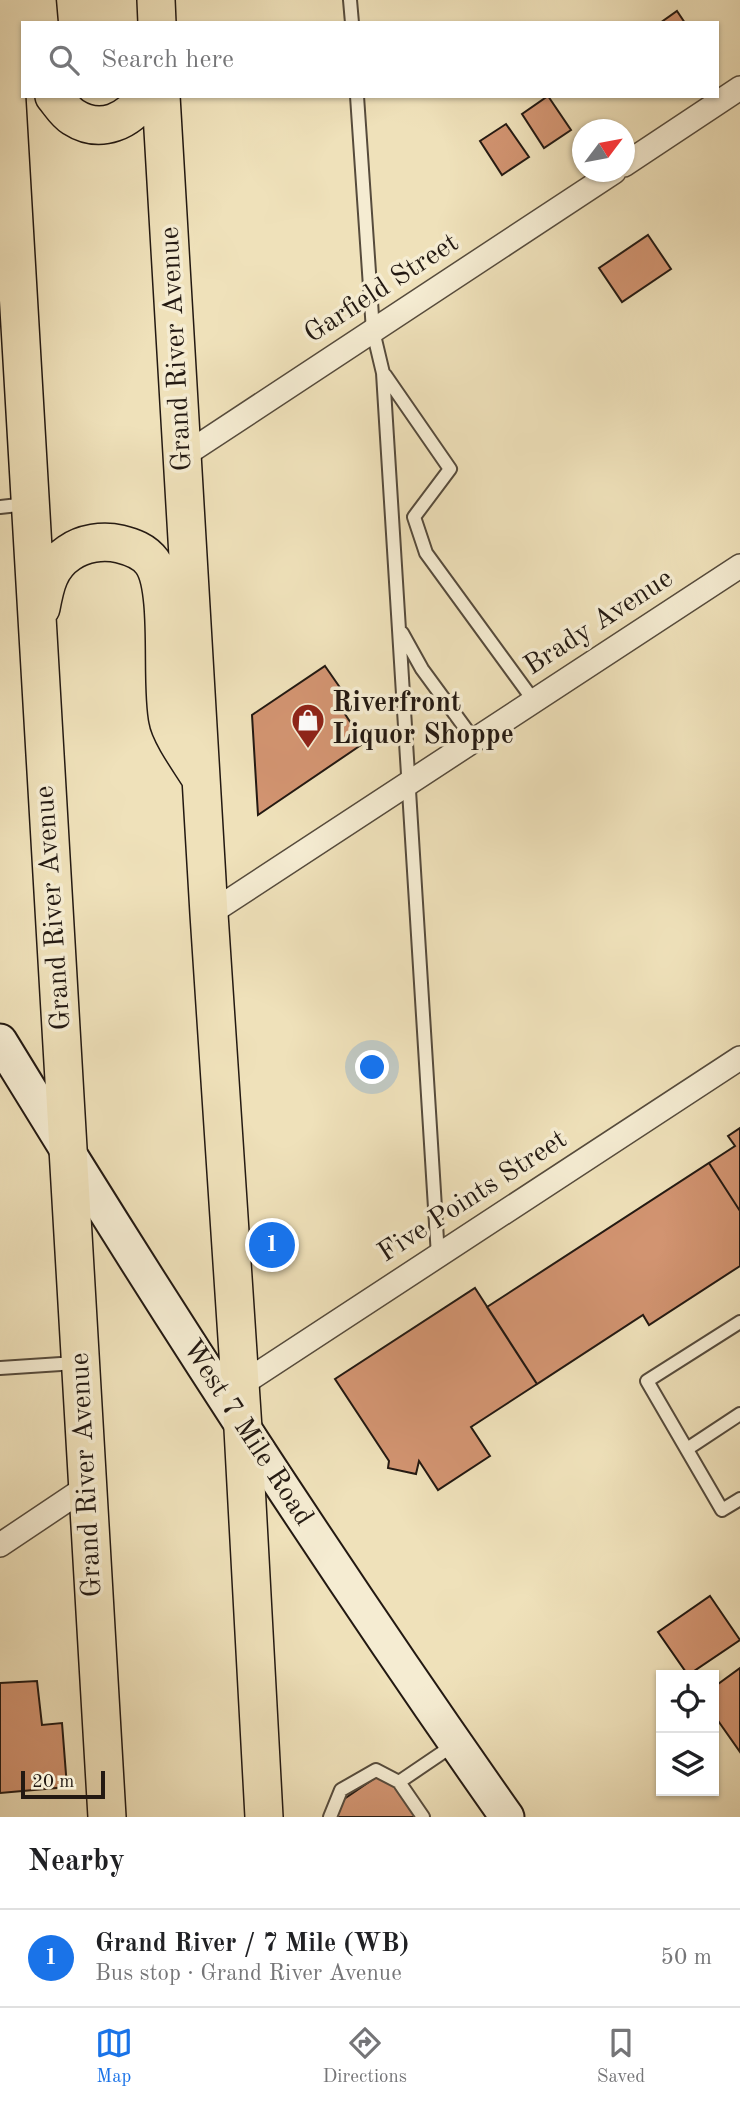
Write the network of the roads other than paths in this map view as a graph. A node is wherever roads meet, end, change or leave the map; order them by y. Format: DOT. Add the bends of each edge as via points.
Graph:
graph roads {
  1 [pos="37,0"];
  2 [pos="156,0"];
  3 [pos="350,0"];
  4 [pos="1,10"];
  5 [pos="39,21"];
  6 [pos="157,21"];
  7 [pos="352,21"];
  8 [pos="740,88"];
  9 [pos="56,98"];
  10 [pos="145,98"];
  11 [pos="162,98"];
  12 [pos="356,98"];
  13 [pos="4,146"];
  14 [pos="635,157"];
  15 [pos="599,182"];
  16 [pos="373,331"];
  17 [pos="383,373"];
  18 [pos="183,456"];
  19 [pos="15,506"];
  20 [pos="740,566"];
  21 [pos="399,628"];
  22 [pos="37,630"];
  23 [pos="534,701"];
  24 [pos="474,740"];
  25 [pos="202,783"];
  26 [pos="409,783"];
  27 [pos="209,914"];
  28 [pos="0,1041"];
  29 [pos="740,1058"];
  30 [pos="69,1153"];
  31 [pos="438,1256"];
  32 [pos="740,1322"];
  33 [pos="80,1362"];
  34 [pos="0,1368"];
  35 [pos="239,1386"];
  36 [pos="740,1414"];
  37 [pos="243,1429"];
  38 [pos="687,1449"];
  39 [pos="88,1486"];
  40 [pos="740,1499"];
  41 [pos="0,1545"];
  42 [pos="455,1744"];
  43 [pos="400,1782"];
  44 [pos="504,1816"];
  45 [pos="107,1817"];
  46 [pos="264,1817"];
  47 [pos="330,1817"];
  48 [pos="423,1817"];
  1 -- 5 [label="main road"];
  2 -- 6 [label="main road"];
  3 -- 7 [label="lane"];
  4 -- 13 [label="main road, Grand River Avenue"];
  8 -- 14 [label="street"];
  9 -- 10 [label="main road" via="70,116 89,126 116,124"];
  11 -- 18 [label="main road, Grand River Avenue"];
  12 -- 16 [label="lane"];
  13 -- 19 [label="main road, Grand River Avenue"];
  15 -- 16 [label="street, Garfield Street"];
  16 -- 17 [label="lane"];
  16 -- 18 [label="street, Garfield Street"];
  17 -- 21 [label="lane"];
  17 -- 23 [label="lane" via="450,469 414,517 426,553"];
  18 -- 25 [label="main road, Grand River Avenue"];
  19 -- 22 [label="main road, Grand River Avenue"];
  20 -- 23 [label="street, Brady Avenue"];
  21 -- 24 [label="lane" via="422,670"];
  21 -- 26 [label="lane"];
  22 -- 25 [label="main road" via="45,583 65,555 90,544 112,542 142,552 157,572 168,722"];
  22 -- 30 [label="main road, Grand River Avenue"];
  23 -- 24 [label="street, Brady Avenue"];
  24 -- 26 [label="street, Brady Avenue"];
  25 -- 27 [label="main road, Grand River Avenue"];
  26 -- 27 [label="street, Brady Avenue"];
  26 -- 31 [label="lane"];
  27 -- 35 [label="main road, Grand River Avenue"];
  28 -- 30 [label="main road, West 7 Mile Road"];
  29 -- 31 [label="street, Five Points Street"];
  30 -- 33 [label="main road, Grand River Avenue"];
  30 -- 37 [label="main road, West 7 Mile Road"];
  31 -- 35 [label="street, Five Points Street"];
  32 -- 38 [label="lane" via="647,1381"];
  33 -- 34 [label="lane"];
  33 -- 39 [label="main road, Grand River Avenue"];
  35 -- 37 [label="main road, Grand River Avenue"];
  36 -- 38 [label="lane"];
  37 -- 42 [label="main road, West 7 Mile Road"];
  37 -- 46 [label="main road, Grand River Avenue"];
  38 -- 40 [label="lane" via="722,1510"];
  39 -- 41 [label="street"];
  39 -- 45 [label="main road, Grand River Avenue"];
  42 -- 43 [label="lane"];
  42 -- 44 [label="main road, West 7 Mile Road"];
  43 -- 47 [label="lane" via="376,1770 341,1790"];
  43 -- 48 [label="lane"];
}
